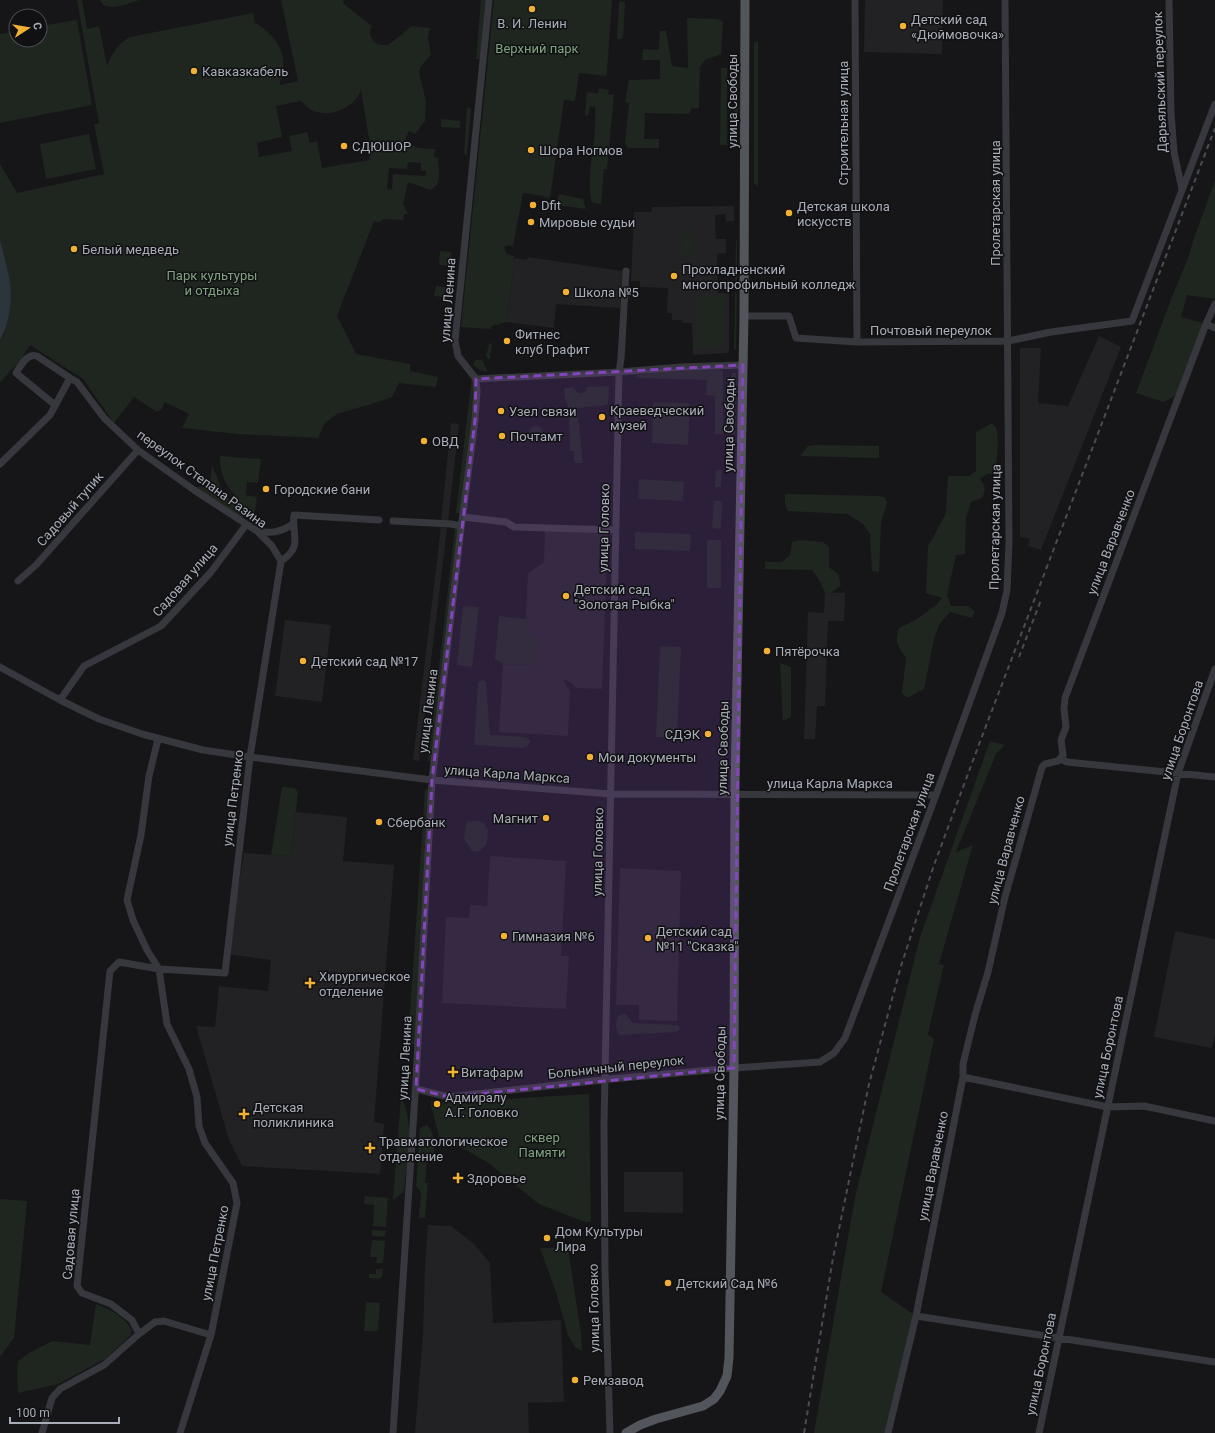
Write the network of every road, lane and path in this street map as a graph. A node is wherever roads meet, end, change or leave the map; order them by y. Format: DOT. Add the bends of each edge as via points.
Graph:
graph roads {
  1 [pos="489,0"];
  2 [pos="745,0"];
  3 [pos="855,0"];
  4 [pos="1005,0"];
  5 [pos="1169,0"];
  6 [pos="1215,104"];
  7 [pos="1182,189"];
  8 [pos="626,271"];
  9 [pos="1215,304"];
  10 [pos="744,316"];
  11 [pos="1206,324"];
  12 [pos="1215,328"];
  13 [pos="856,342"];
  14 [pos="1008,342"];
  15 [pos="743,365"];
  16 [pos="619,372"];
  17 [pos="70,378"];
  18 [pos="476,379"];
  19 [pos="55,405"];
  20 [pos="138,450"];
  21 [pos="0,464"];
  22 [pos="463,517"];
  23 [pos="379,520"];
  24 [pos="393,521"];
  25 [pos="293,524"];
  26 [pos="246,525"];
  27 [pos="461,526"];
  28 [pos="616,530"];
  29 [pos="257,531"];
  30 [pos="281,561"];
  31 [pos="18,581"];
  32 [pos="0,667"];
  33 [pos="1215,669"];
  34 [pos="60,700"];
  35 [pos="158,739"];
  36 [pos="250,757"];
  37 [pos="1061,759"];
  38 [pos="1178,773"];
  39 [pos="1215,777"];
  40 [pos="432,780"];
  41 [pos="611,794"];
  42 [pos="735,795"];
  43 [pos="936,795"];
  44 [pos="118,962"];
  45 [pos="159,969"];
  46 [pos="820,1062"];
  47 [pos="734,1068"];
  48 [pos="963,1077"];
  49 [pos="605,1079"];
  50 [pos="416,1089"];
  51 [pos="1108,1107"];
  52 [pos="1215,1121"];
  53 [pos="916,1316"];
  54 [pos="140,1334"];
  55 [pos="211,1335"];
  56 [pos="1059,1338"];
  57 [pos="1215,1362"];
  58 [pos="42,1433"];
  59 [pos="180,1433"];
  60 [pos="393,1433"];
  61 [pos="610,1433"];
  62 [pos="626,1433"];
  63 [pos="888,1433"];
  64 [pos="1039,1433"];
  1 -- 18 [label="street, улица Ленина" via="455,341 458,356"];
  2 -- 10 [label="main road, улица Свободы"];
  3 -- 13 [label="street, Строительная улица"];
  4 -- 14 [label="street, Пролетарская улица"];
  5 -- 7 [label="street, Дарьяльский переулок" via="1171,120 1174,152"];
  6 -- 7 [label="street"];
  7 -- 14 [label="street, Почтовый переулок" via="1132,321 1051,332"];
  8 -- 16 [label="street, улица Головко"];
  9 -- 11 [label="street, улица Варавченко"];
  10 -- 13 [label="street, Почтовый переулок" via="789,316 796,338"];
  10 -- 15 [label="main road, улица Свободы"];
  11 -- 12 [label="street"];
  11 -- 37 [label="street, улица Варавченко" via="1065,698 1066,727 1061,740"];
  13 -- 14 [label="street, Почтовый переулок"];
  14 -- 43 [label="street, Пролетарская улица" via="1007,590 1002,613"];
  15 -- 16 [label="street"];
  15 -- 42 [label="main road, улица Свободы"];
  16 -- 18 [label="street"];
  16 -- 28 [label="street, улица Головко"];
  17 -- 19 [label="street"];
  17 -- 19 [label="street, переулок Степана Разина" via="33,355 28,356 16,373"];
  17 -- 20 [label="street, переулок Степана Разина" via="77,382 104,418"];
  18 -- 22 [label="street, улица Ленина" via="475,420"];
  19 -- 21 [label="street" via="50,415"];
  20 -- 26 [label="street, переулок Степана Разина"];
  20 -- 31 [label="street, Садовый тупик" via="36,565"];
  22 -- 27 [label="street, улица Ленина"];
  22 -- 28 [label="street" via="506,522 514,527"];
  23 -- 25 [label="street" via="294,515"];
  24 -- 27 [label="street"];
  25 -- 29 [label="street" via="275,532"];
  25 -- 30 [label="street" via="296,538 294,547 291,554"];
  26 -- 29 [label="street, переулок Степана Разина"];
  26 -- 34 [label="street, Садовая улица" via="211,572 161,626 84,666"];
  27 -- 40 [label="street, улица Ленина"];
  28 -- 41 [label="street, улица Головко"];
  29 -- 30 [label="street, переулок Степана Разина" via="272,546"];
  30 -- 36 [label="street, улица Петренко"];
  32 -- 34 [label="street, улица Карла Маркса"];
  33 -- 38 [label="street, улица Боронтова"];
  34 -- 35 [label="street, улица Карла Маркса" via="100,719"];
  35 -- 36 [label="street, улица Карла Маркса" via="203,750"];
  35 -- 45 [label="street" via="127,900 133,920"];
  36 -- 40 [label="street, улица Карла Маркса"];
  36 -- 45 [label="street, улица Петренко" via="225,973"];
  37 -- 38 [label="street" via="1066,762"];
  37 -- 48 [label="street, улица Варавченко" via="1042,767 1005,897 963,1064"];
  38 -- 39 [label="street"];
  38 -- 51 [label="street, улица Боронтова"];
  40 -- 41 [label="street, улица Карла Маркса"];
  40 -- 50 [label="street, улица Ленина"];
  41 -- 42 [label="street, улица Карла Маркса"];
  41 -- 49 [label="street, улица Головко"];
  42 -- 43 [label="street, улица Карла Маркса"];
  42 -- 47 [label="main road, улица Свободы"];
  43 -- 46 [label="street, Пролетарская улица" via="845,1038 834,1053"];
  44 -- 45 [label="street, улица Петренко"];
  44 -- 54 [label="street, Садовая улица" via="110,971 108,985 77,1286 82,1293 112,1304 132,1320"];
  45 -- 55 [label="street, улица Петренко" via="167,1024 189,1069 197,1097 199,1126 205,1143 233,1183 237,1203"];
  46 -- 47 [label="street, Больничный переулок"];
  47 -- 49 [label="street, Больничный переулок"];
  47 -- 62 [label="main road, улица Свободы" via="727,1376 714,1399 703,1406 656,1419"];
  48 -- 51 [label="street"];
  48 -- 53 [label="street, улица Варавченко"];
  49 -- 50 [label="street, Больничный переулок" via="449,1097"];
  49 -- 61 [label="street, улица Головко" via="605,1269"];
  50 -- 60 [label="street, улица Ленина"];
  51 -- 52 [label="street" via="1144,1106"];
  51 -- 56 [label="street, улица Боронтова"];
  53 -- 56 [label="street"];
  53 -- 63 [label="street, улица Варавченко"];
  54 -- 55 [label="street" via="155,1322 164,1321"];
  54 -- 58 [label="street" via="104,1365 60,1389 52,1398"];
  55 -- 59 [label="street, улица Петренко"];
  56 -- 57 [label="street"];
  56 -- 64 [label="street, улица Боронтова"];
}
